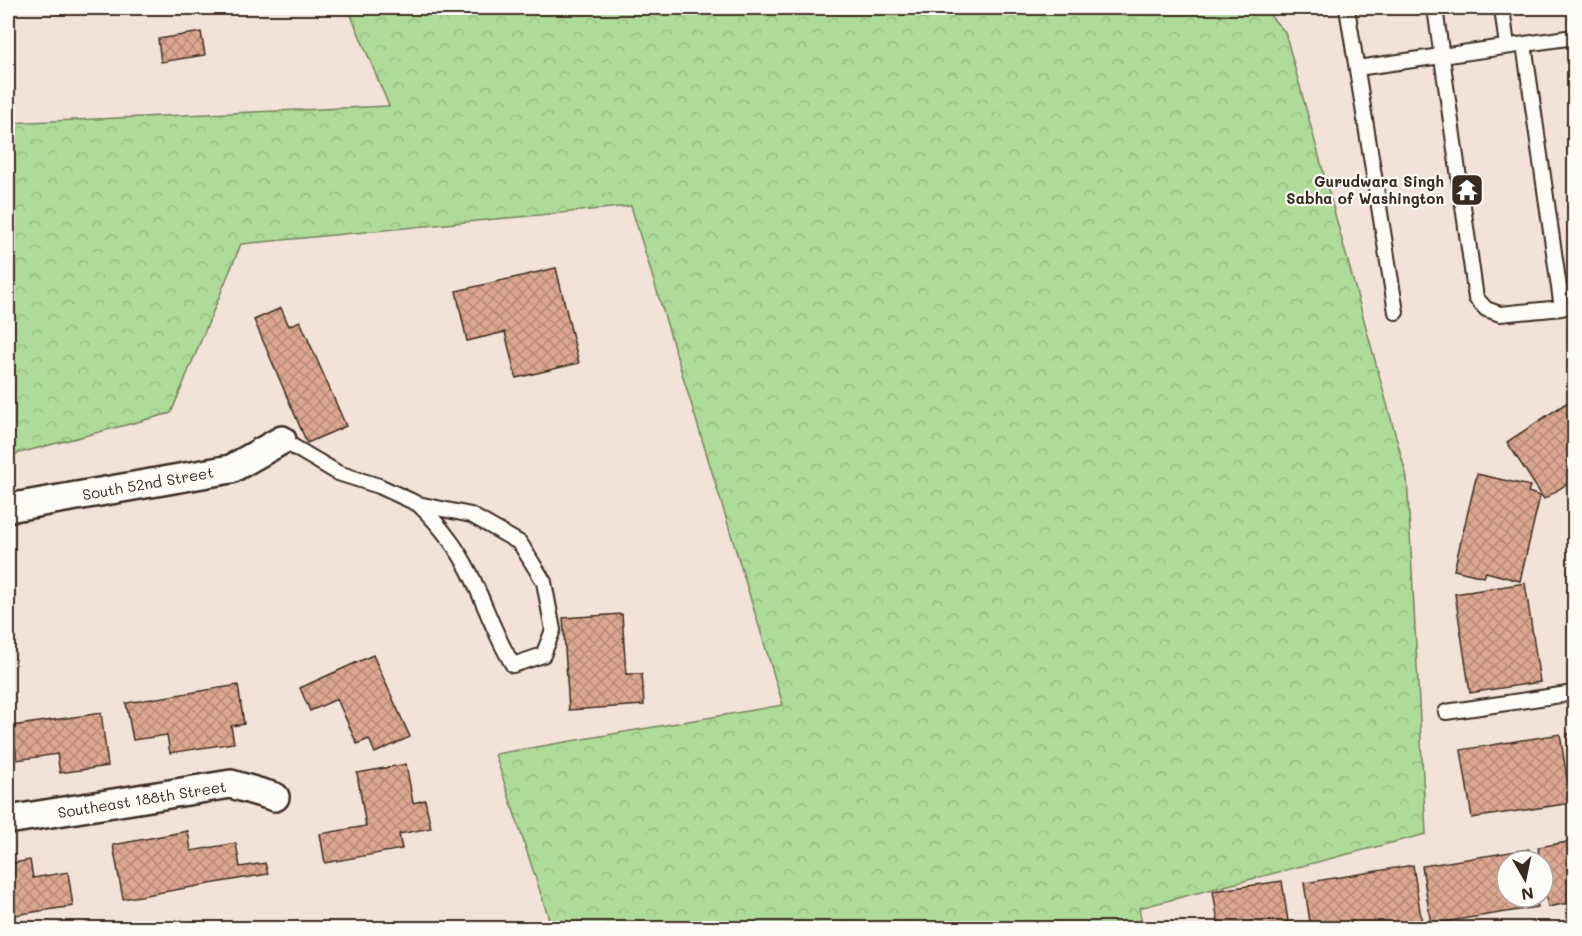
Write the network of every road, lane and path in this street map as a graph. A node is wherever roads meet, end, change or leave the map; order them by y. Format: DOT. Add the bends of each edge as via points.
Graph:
graph roads {
  1 [pos="1347,8"];
  2 [pos="1434,8"];
  3 [pos="1502,8"];
  4 [pos="1575,37"];
  5 [pos="1524,44"];
  6 [pos="1507,46"];
  7 [pos="1443,56"];
  8 [pos="1357,68"];
  9 [pos="1396,312"];
  10 [pos="282,440"];
  11 [pos="418,504"];
  12 [pos="8,508"];
  13 [pos="1575,693"];
  14 [pos="1446,712"];
  15 [pos="275,797"];
  16 [pos="8,820"];
  1 -- 8 [label="lane"];
  2 -- 7 [label="lane"];
  3 -- 6 [label="lane"];
  4 -- 5 [label="lane"];
  5 -- 6 [label="lane"];
  5 -- 7 [label="lane" via="1562,308 1500,314 1486,309 1476,298"];
  6 -- 7 [label="lane"];
  7 -- 8 [label="lane"];
  8 -- 9 [label="lane"];
  10 -- 11 [label="lane" via="338,473"];
  10 -- 12 [label="street, South 52nd Street" via="231,469"];
  11 -- 11 [label="lane" via="471,514 520,543 544,582 553,630 543,656 513,665 470,572 441,527"];
  13 -- 14 [label="lane"];
  15 -- 16 [label="street, Southeast 188th Street" via="231,784"];
}
